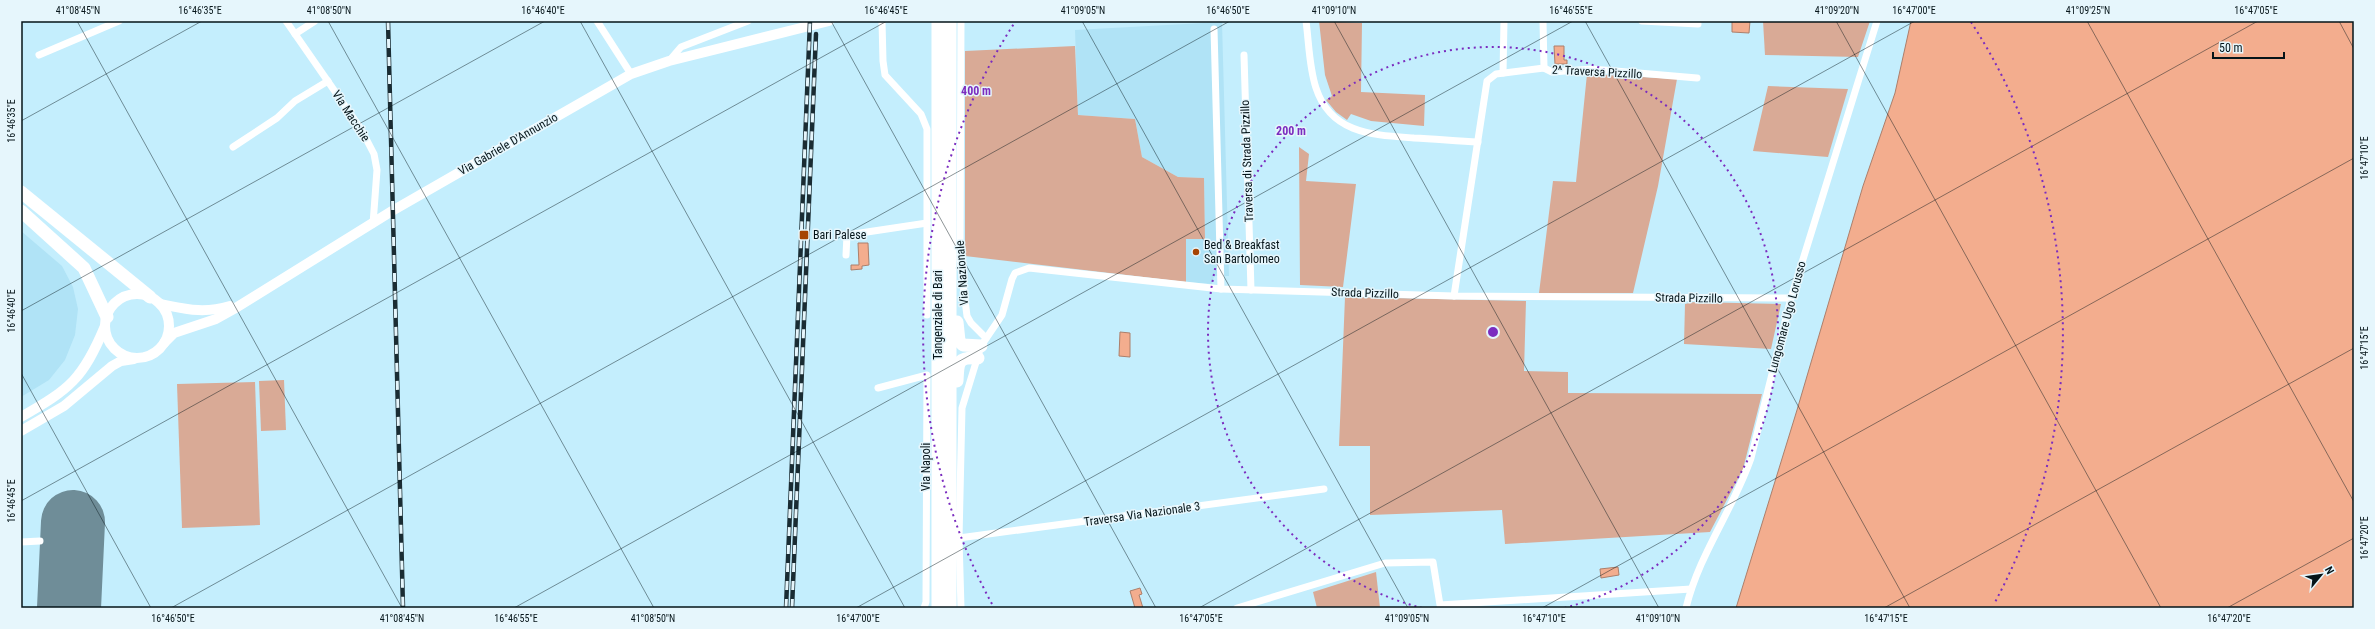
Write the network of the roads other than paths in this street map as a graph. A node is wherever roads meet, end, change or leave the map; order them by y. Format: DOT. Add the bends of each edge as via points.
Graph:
graph roads {
  1 [pos="118,21"];
  2 [pos="286,21"];
  3 [pos="315,21"];
  4 [pos="598,21"];
  5 [pos="748,21"];
  6 [pos="882,21"];
  7 [pos="938,21"];
  8 [pos="950,21"];
  9 [pos="961,21"];
  10 [pos="1306,21"];
  11 [pos="1504,21"];
  12 [pos="1543,21"];
  13 [pos="1642,21"];
  14 [pos="1877,21"];
  15 [pos="828,22"];
  16 [pos="1698,24"];
  17 [pos="1214,29"];
  18 [pos="295,34"];
  19 [pos="40,55"];
  20 [pos="1244,55"];
  21 [pos="669,61"];
  22 [pos="1544,68"];
  23 [pos="631,74"];
  24 [pos="1503,74"];
  25 [pos="1697,78"];
  26 [pos="328,81"];
  27 [pos="1478,142"];
  28 [pos="233,147"];
  29 [pos="21,192"];
  30 [pos="21,211"];
  31 [pos="927,223"];
  32 [pos="373,224"];
  33 [pos="846,254"];
  34 [pos="950,254"];
  35 [pos="1221,290"];
  36 [pos="1251,290"];
  37 [pos="1454,296"];
  38 [pos="1791,298"];
  39 [pos="155,300"];
  40 [pos="245,301"];
  41 [pos="927,315"];
  42 [pos="106,321"];
  43 [pos="164,344"];
  44 [pos="982,347"];
  45 [pos="138,358"];
  46 [pos="878,388"];
  47 [pos="949,401"];
  48 [pos="21,417"];
  49 [pos="21,431"];
  50 [pos="1324,489"];
  51 [pos="960,538"];
  52 [pos="40,541"];
  53 [pos="21,542"];
  54 [pos="1691,589"];
  55 [pos="924,608"];
  56 [pos="938,608"];
  57 [pos="950,608"];
  58 [pos="961,608"];
  59 [pos="1238,608"];
  60 [pos="1686,608"];
  1 -- 19 [label="street"];
  2 -- 18 [label="street, Via Macchie"];
  3 -- 18 [label="street"];
  4 -- 23 [label="street"];
  5 -- 21 [label="street" via="681,47"];
  6 -- 31 [label="street" via="882,61 885,75 921,114 927,129"];
  7 -- 56 [label="highway, Tangenziale di Bari"];
  8 -- 34 [label="highway, Tangenziale di Bari"];
  9 -- 44 [label="street, Via Nazionale" via="960,260 967,316"];
  10 -- 27 [label="street" via="1316,88 1322,101 1341,122 1352,129 1379,136"];
  11 -- 24 [label="street"];
  12 -- 22 [label="street, 2^ Traversa Pizzillo"];
  13 -- 16 [label="street"];
  14 -- 38 [label="street, Lungomare Ugo Lorusso"];
  15 -- 21 [label="street, Via Gabriele D'Annunzio"];
  17 -- 35 [label="street"];
  18 -- 26 [label="street, Via Macchie"];
  20 -- 36 [label="street, Traversa di Strada Pizzillo"];
  21 -- 23 [label="street, Via Gabriele D'Annunzio"];
  22 -- 24 [label="street"];
  22 -- 25 [label="street, 2^ Traversa Pizzillo" via="1552,72 1592,69"];
  23 -- 32 [label="street, Via Gabriele D'Annunzio"];
  24 -- 27 [label="street" via="1496,74 1487,81"];
  26 -- 28 [label="street" via="294,101 277,118"];
  26 -- 32 [label="street, Via Macchie" via="374,154 377,170"];
  27 -- 37 [label="street"];
  29 -- 39 [label="highway"];
  30 -- 42 [label="highway" via="84,268"];
  31 -- 33 [label="street" via="847,235"];
  31 -- 41 [label="street"];
  32 -- 40 [label="street, Via Gabriele D'Annunzio"];
  34 -- 44 [label="highway" via="957,289 959,341 964,345"];
  34 -- 47 [label="highway, Tangenziale di Bari"];
  35 -- 36 [label="street, Strada Pizzillo"];
  35 -- 44 [label="street, Strada Pizzillo" via="1021,269 1015,273 1012,280 1002,315"];
  36 -- 37 [label="street, Strada Pizzillo"];
  37 -- 38 [label="street, Strada Pizzillo"];
  38 -- 54 [label="street, Lungomare Ugo Lorusso" via="1742,483 1706,550"];
  39 -- 40 [label="street" via="194,311 214,311"];
  39 -- 42 [label="street" via="134,294 122,298 112,306"];
  39 -- 43 [label="street" via="166,312 169,323"];
  40 -- 43 [label="street" via="216,319 174,333"];
  42 -- 45 [label="street" via="107,335 118,352"];
  42 -- 48 [label="street" via="87,365 72,384"];
  43 -- 45 [label="street" via="148,356"];
  44 -- 47 [label="highway" via="958,365 957,385"];
  44 -- 51 [label="street" via="962,415"];
  45 -- 49 [label="street" via="112,366 64,406"];
  46 -- 55 [label="street, Via Napoli" via="927,375"];
  47 -- 57 [label="highway, Tangenziale di Bari"];
  50 -- 51 [label="street, Traversa Via Nazionale 3"];
  51 -- 58 [label="street"];
  52 -- 53 [label="street"];
  54 -- 59 [label="street" via="1440,605 1433,562 1386,563"];
  54 -- 60 [label="street, Lungomare Ugo Lorusso"];
}
